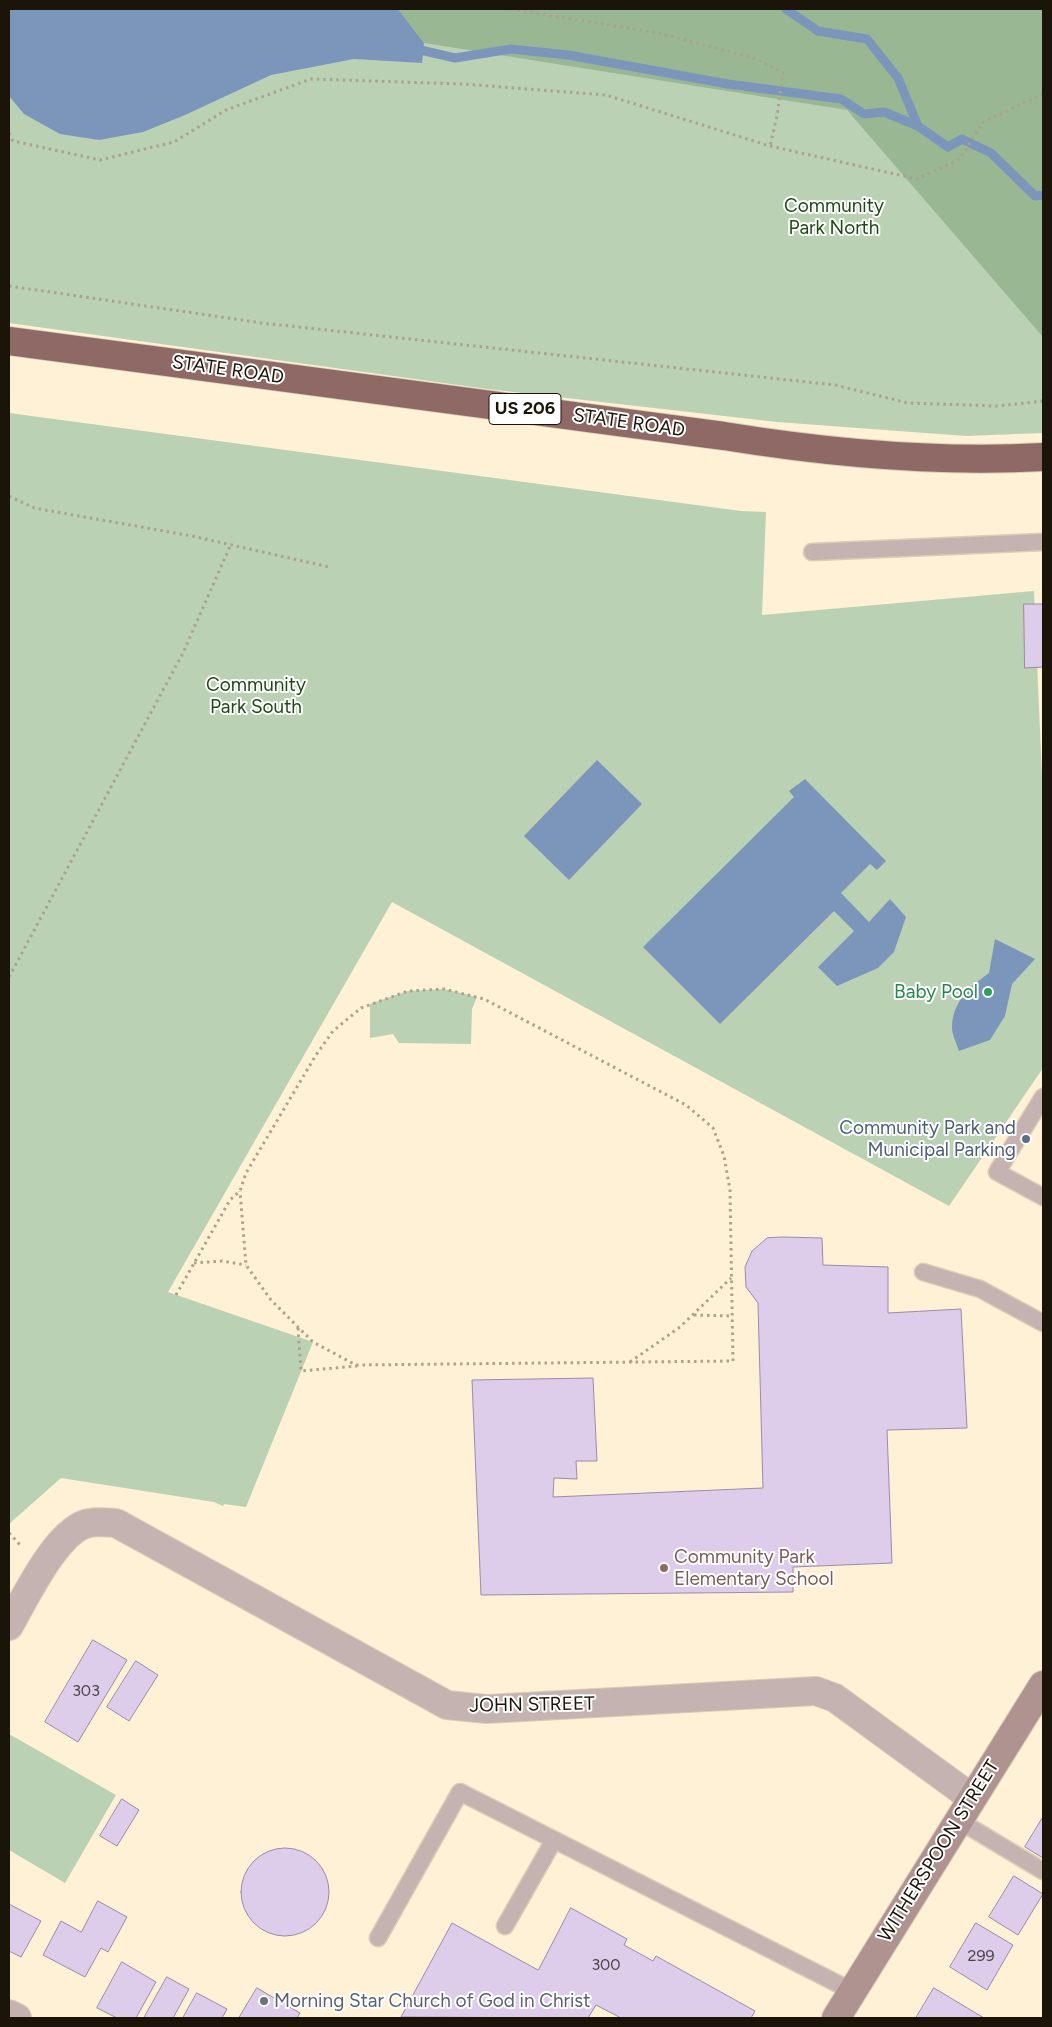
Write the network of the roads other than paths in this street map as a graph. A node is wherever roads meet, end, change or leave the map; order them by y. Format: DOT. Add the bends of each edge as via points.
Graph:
graph roads {
  1 [pos="9,341"];
  2 [pos="1043,457"];
  3 [pos="1043,542"];
  4 [pos="812,552"];
  5 [pos="1043,1097"];
  6 [pos="1043,1197"];
  7 [pos="923,1272"];
  8 [pos="1043,1323"];
  9 [pos="9,1626"];
  10 [pos="1043,1685"];
  11 [pos="965,1809"];
  12 [pos="554,1840"];
  13 [pos="1043,1871"];
  14 [pos="506,1926"];
  15 [pos="378,1938"];
  16 [pos="852,1991"];
  17 [pos="9,2014"];
  18 [pos="17,2018"];
  19 [pos="836,2018"];
  1 -- 2 [label="highway, STATE ROAD / US 206" via="794,447 889,456"];
  3 -- 4 [label="lane"];
  5 -- 6 [label="lane" via="997,1172"];
  7 -- 8 [label="lane" via="980,1289"];
  9 -- 11 [label="street, JOHN STREET" via="57,1545 70,1532 88,1522 116,1523 447,1705 487,1710 816,1692 835,1698"];
  10 -- 11 [label="street, WITHERSPOON STREET"];
  11 -- 13 [label="lane"];
  11 -- 16 [label="street, WITHERSPOON STREET"];
  12 -- 14 [label="lane"];
  12 -- 15 [label="lane" via="460,1792"];
  12 -- 16 [label="lane"];
  16 -- 19 [label="street, WITHERSPOON STREET"];
  17 -- 18 [label="street"];
}
